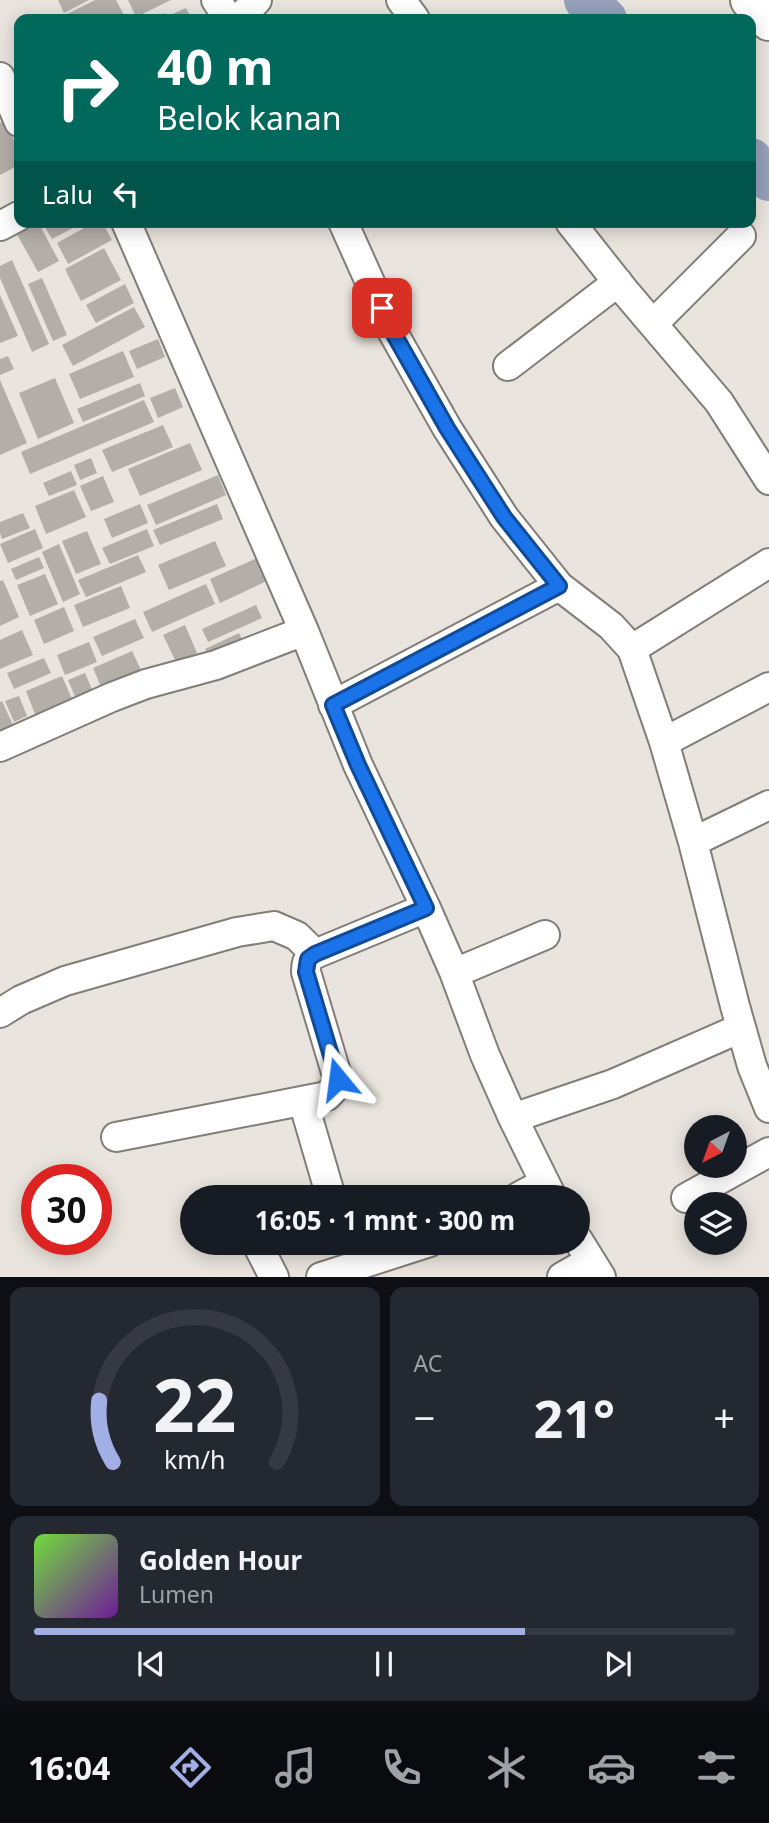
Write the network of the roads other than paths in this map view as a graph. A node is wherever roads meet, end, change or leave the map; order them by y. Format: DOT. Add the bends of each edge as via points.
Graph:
graph roads {
  1 [pos="257,0"];
  2 [pos="750,0"];
  3 [pos="244,14"];
  4 [pos="769,21"];
  5 [pos="0,78"];
  6 [pos="14,110"];
  7 [pos="129,228"];
  8 [pos="345,228"];
  9 [pos="575,228"];
  10 [pos="741,236"];
  11 [pos="618,282"];
  12 [pos="653,324"];
  13 [pos="508,366"];
  14 [pos="769,480"];
  15 [pos="769,563"];
  16 [pos="559,586"];
  17 [pos="304,631"];
  18 [pos="632,649"];
  19 [pos="769,687"];
  20 [pos="333,705"];
  21 [pos="664,742"];
  22 [pos="0,747"];
  23 [pos="769,805"];
  24 [pos="693,842"];
  25 [pos="426,908"];
  26 [pos="545,935"];
  27 [pos="315,954"];
  28 [pos="454,972"];
  29 [pos="0,1013"];
  30 [pos="741,1028"];
  31 [pos="303,1101"];
  32 [pos="769,1108"];
  33 [pos="513,1118"];
  34 [pos="116,1137"];
  35 [pos="769,1152"];
  36 [pos="328,1185"];
  37 [pos="546,1185"];
  38 [pos="697,1192"];
  39 [pos="263,1255"];
  40 [pos="390,1255"];
  41 [pos="589,1259"];
  42 [pos="274,1277"];
  43 [pos="321,1277"];
  44 [pos="562,1277"];
  1 -- 3 [label="street"];
  2 -- 4 [label="highway"];
  5 -- 6 [label="street"];
  7 -- 17 [label="street"];
  8 -- 16 [label="street" via="391,329 447,428 504,517"];
  9 -- 11 [label="street"];
  10 -- 12 [label="street"];
  11 -- 12 [label="street"];
  11 -- 13 [label="street"];
  12 -- 14 [label="street" via="719,402"];
  15 -- 18 [label="street"];
  16 -- 18 [label="street" via="611,626"];
  16 -- 20 [label="street"];
  17 -- 20 [label="street"];
  17 -- 22 [label="street" via="216,665 111,697"];
  18 -- 21 [label="street"];
  19 -- 21 [label="street"];
  20 -- 25 [label="street"];
  21 -- 24 [label="street"];
  23 -- 24 [label="street"];
  24 -- 30 [label="street"];
  25 -- 27 [label="street"];
  25 -- 28 [label="street"];
  26 -- 28 [label="street"];
  27 -- 29 [label="street" via="297,936 274,926 237,932 65,981"];
  27 -- 31 [label="street" via="308,959 306,972 338,1079 327,1096"];
  28 -- 33 [label="street"];
  30 -- 32 [label="street"];
  30 -- 33 [label="street" via="613,1084"];
  31 -- 34 [label="street"];
  31 -- 36 [label="street"];
  33 -- 37 [label="street"];
  35 -- 38 [label="street"];
  39 -- 42 [label="street"];
  40 -- 43 [label="street"];
  41 -- 44 [label="street"];
}
